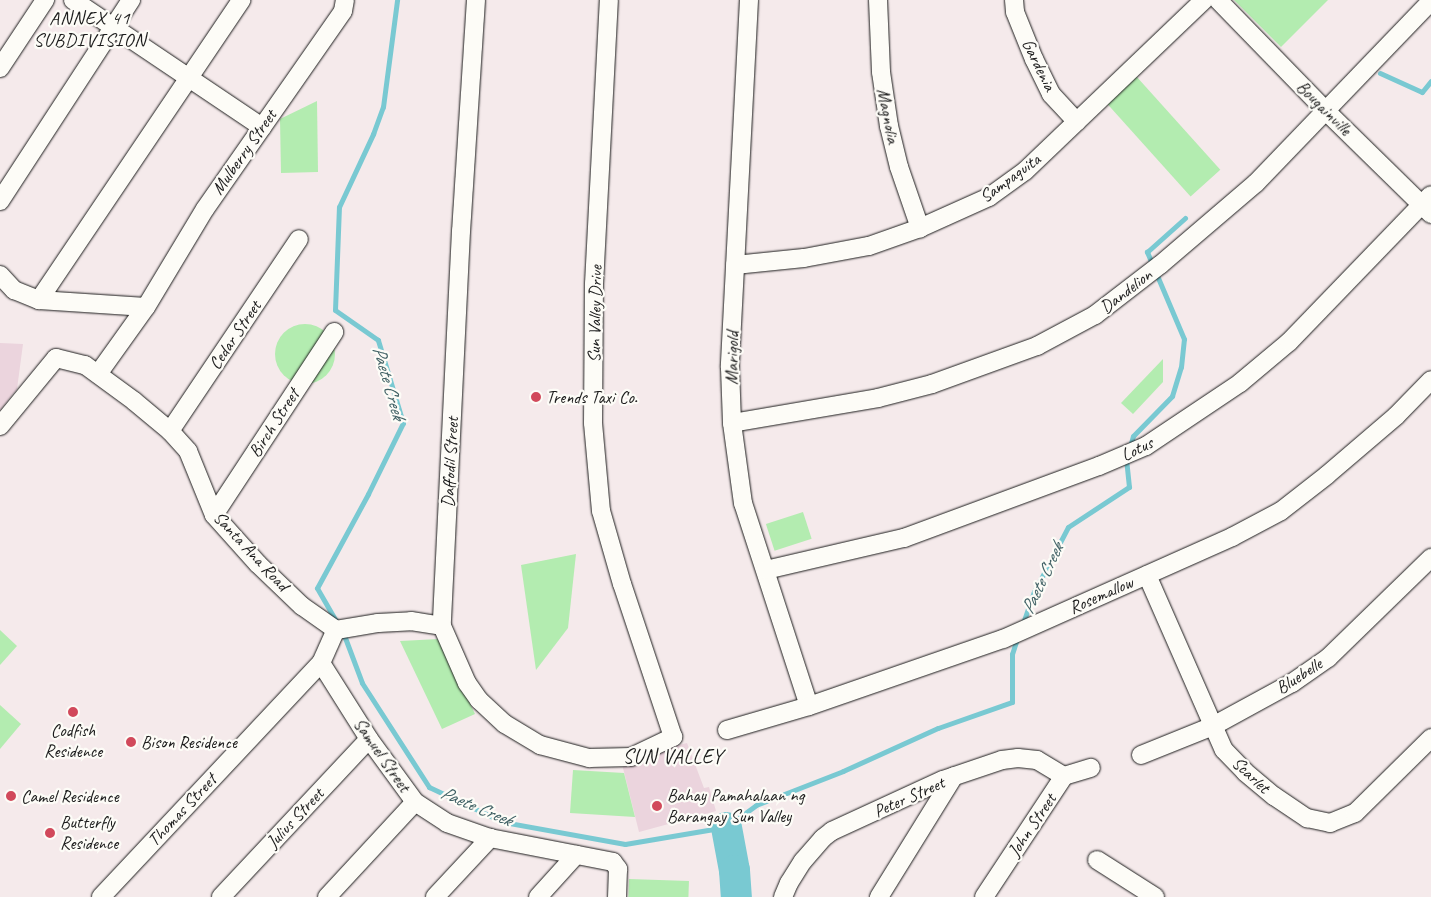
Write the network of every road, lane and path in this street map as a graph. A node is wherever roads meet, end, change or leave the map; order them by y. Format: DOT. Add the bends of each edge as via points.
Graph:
graph roads {
  1 [pos="45,0"];
  2 [pos="73,0"];
  3 [pos="131,0"];
  4 [pos="241,0"];
  5 [pos="344,0"];
  6 [pos="476,0"];
  7 [pos="609,0"];
  8 [pos="749,0"];
  9 [pos="878,0"];
  10 [pos="1014,0"];
  11 [pos="1204,0"];
  12 [pos="1218,0"];
  13 [pos="1431,1"];
  14 [pos="113,27"];
  15 [pos="0,68"];
  16 [pos="188,78"];
  17 [pos="1327,112"];
  18 [pos="1077,122"];
  19 [pos="262,127"];
  20 [pos="0,200"];
  21 [pos="1428,204"];
  22 [pos="920,228"];
  23 [pos="299,239"];
  24 [pos="734,265"];
  25 [pos="0,275"];
  26 [pos="39,300"];
  27 [pos="146,307"];
  28 [pos="334,332"];
  29 [pos="98,374"];
  30 [pos="1431,380"];
  31 [pos="732,423"];
  32 [pos="0,426"];
  33 [pos="170,431"];
  34 [pos="214,515"];
  35 [pos="1431,558"];
  36 [pos="766,570"];
  37 [pos="1147,575"];
  38 [pos="442,626"];
  39 [pos="336,630"];
  40 [pos="321,663"];
  41 [pos="808,706"];
  42 [pos="1213,726"];
  43 [pos="727,730"];
  44 [pos="673,737"];
  45 [pos="1431,738"];
  46 [pos="369,739"];
  47 [pos="1141,755"];
  48 [pos="1091,768"];
  49 [pos="954,776"];
  50 [pos="1064,776"];
  51 [pos="415,802"];
  52 [pos="490,838"];
  53 [pos="576,855"];
  54 [pos="1097,860"];
  55 [pos="1148,895"];
  56 [pos="101,897"];
  57 [pos="221,897"];
  58 [pos="327,897"];
  59 [pos="435,897"];
  60 [pos="538,897"];
  61 [pos="617,897"];
  62 [pos="783,897"];
  63 [pos="879,897"];
  64 [pos="984,897"];
  1 -- 15 [label="street"];
  2 -- 14 [label="street"];
  3 -- 14 [label="street"];
  4 -- 16 [label="street"];
  5 -- 19 [label="street, Mulberry Street" via="343,10"];
  6 -- 38 [label="street, Daffodil Street"];
  7 -- 44 [label="street, Sun Valley Drive" via="594,284 592,424 601,511"];
  8 -- 24 [label="street, Marigold"];
  9 -- 22 [label="street, Magnolia" via="881,72 889,126"];
  10 -- 18 [label="street, Gardenia" via="1034,59 1051,94"];
  11 -- 18 [label="street, Sampaguita"];
  12 -- 17 [label="street, Bougainville"];
  13 -- 17 [label="street, Dandelion"];
  14 -- 16 [label="street"];
  14 -- 20 [label="street"];
  16 -- 19 [label="street"];
  16 -- 26 [label="street"];
  17 -- 21 [label="street, Bougainville"];
  17 -- 31 [label="street, Dandelion" via="1256,184 1160,265 1095,315 1037,346 932,384 878,398"];
  18 -- 22 [label="street, Sampaguita" via="1025,171 989,197"];
  19 -- 27 [label="street, Mulberry Street" via="205,209"];
  21 -- 36 [label="street, Lotus" via="1289,342 1240,383 1146,446 904,538"];
  22 -- 24 [label="street, Sampaguita" via="869,246 804,258"];
  23 -- 33 [label="street, Cedar Street"];
  24 -- 31 [label="street, Marigold" via="730,368"];
  25 -- 26 [label="street" via="14,290"];
  26 -- 27 [label="street"];
  27 -- 29 [label="street, Mulberry Street"];
  28 -- 34 [label="street, Birch Street"];
  29 -- 32 [label="street, Santa Ana Road" via="85,365 56,358"];
  29 -- 33 [label="street, Santa Ana Road"];
  30 -- 37 [label="street, Rosemallow" via="1372,436 1281,511 1232,538"];
  31 -- 36 [label="street, Marigold" via="744,503"];
  33 -- 34 [label="street, Santa Ana Road" via="188,451"];
  34 -- 39 [label="street, Santa Ana Road" via="302,606"];
  35 -- 42 [label="street, Bluebelle" via="1328,658 1292,683"];
  36 -- 41 [label="street, Marigold"];
  37 -- 41 [label="street, Rosemallow" via="1003,639"];
  37 -- 42 [label="street, Scarlet"];
  38 -- 39 [label="street" via="411,621"];
  38 -- 44 [label="street, Daffodil Street" via="456,662 479,700 505,724 540,745 589,758 631,757"];
  39 -- 40 [label="street, Thomas Street"];
  40 -- 46 [label="street, Samuel Street"];
  40 -- 56 [label="street, Thomas Street"];
  41 -- 43 [label="street, Rosemallow"];
  42 -- 45 [label="street, Scarlet" via="1224,750 1259,784 1307,818 1330,823 1355,813"];
  42 -- 47 [label="street, Bluebelle"];
  46 -- 51 [label="street, Samuel Street"];
  46 -- 57 [label="street, Julius Street"];
  48 -- 50 [label="street, John Street"];
  49 -- 50 [label="street, Peter Street" via="1018,758 1037,760"];
  49 -- 62 [label="street, Peter Street" via="822,838 798,868"];
  49 -- 63 [label="street"];
  50 -- 64 [label="street, John Street"];
  51 -- 52 [label="street, Samuel Street" via="448,823"];
  51 -- 58 [label="street"];
  52 -- 53 [label="street, Samuel Street"];
  52 -- 59 [label="street"];
  53 -- 60 [label="street"];
  53 -- 61 [label="street, Samuel Street" via="609,860 617,865"];
  54 -- 55 [label="street"];
}
